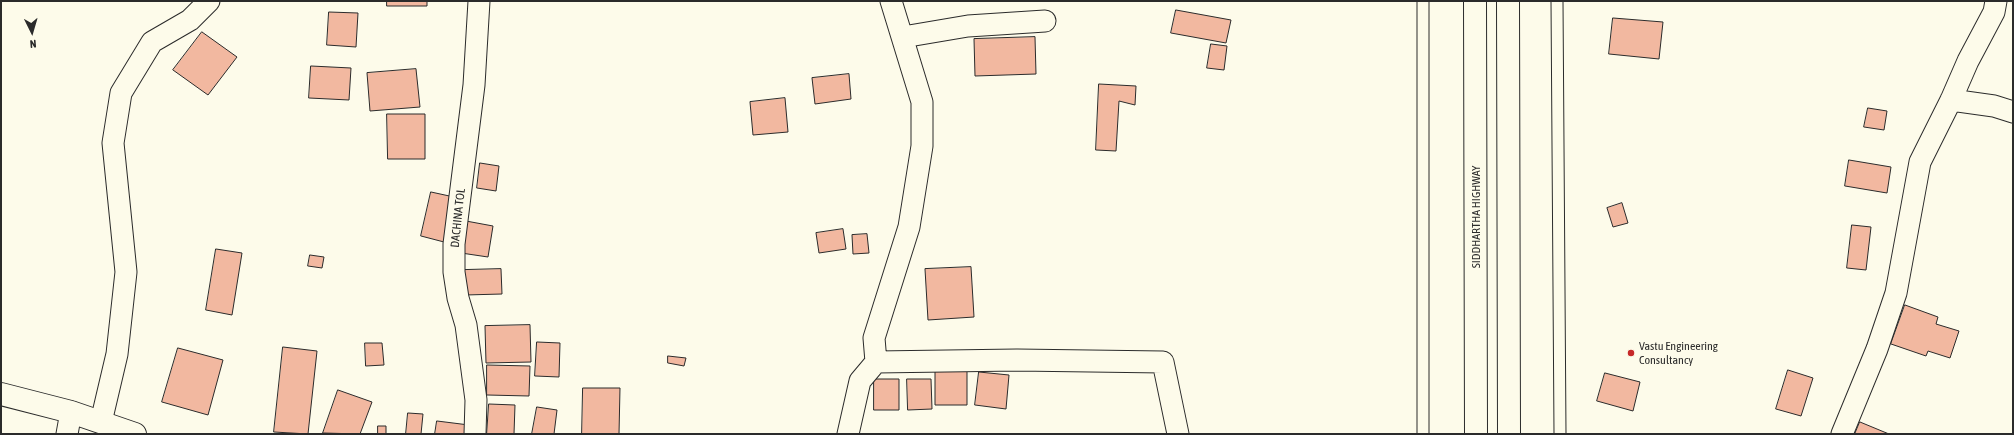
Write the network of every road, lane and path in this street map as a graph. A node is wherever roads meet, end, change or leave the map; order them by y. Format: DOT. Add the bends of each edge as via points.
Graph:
graph roads {
  1 [pos="209,1"];
  2 [pos="479,1"];
  3 [pos="891,1"];
  4 [pos="1423,1"];
  5 [pos="1475,1"];
  6 [pos="1508,1"];
  7 [pos="1557,1"];
  8 [pos="1996,1"];
  9 [pos="1045,21"];
  10 [pos="903,37"];
  11 [pos="1951,100"];
  12 [pos="2013,112"];
  13 [pos="876,362"];
  14 [pos="1,394"];
  15 [pos="71,412"];
  16 [pos="100,422"];
  17 [pos="67,434"];
  18 [pos="135,434"];
  19 [pos="475,434"];
  20 [pos="848,434"];
  21 [pos="1178,434"];
  22 [pos="1423,434"];
  23 [pos="1476,434"];
  24 [pos="1509,434"];
  25 [pos="1560,434"];
  26 [pos="1842,434"];
  1 -- 16 [label="street" via="190,20 152,42 121,93 113,143 126,272 117,354"];
  2 -- 19 [label="street, DACHINA TOL" via="474,85 454,244 454,272 466,325 476,400"];
  3 -- 10 [label="street"];
  4 -- 22 [label="lane"];
  5 -- 23 [label="main road, SIDDHARTHA HIGHWAY"];
  6 -- 24 [label="main road"];
  7 -- 25 [label="lane"];
  8 -- 11 [label="street" via="1994,12"];
  9 -- 10 [label="street" via="968,26"];
  10 -- 13 [label="street" via="922,102 922,146 910,227 874,338"];
  11 -- 12 [label="street" via="1994,106"];
  11 -- 26 [label="street" via="1920,162 1896,293 1877,349"];
  13 -- 20 [label="street" via="860,382"];
  13 -- 21 [label="street" via="1163,362"];
  14 -- 15 [label="main road"];
  15 -- 16 [label="main road"];
  15 -- 17 [label="street"];
  16 -- 18 [label="main road"];
}
